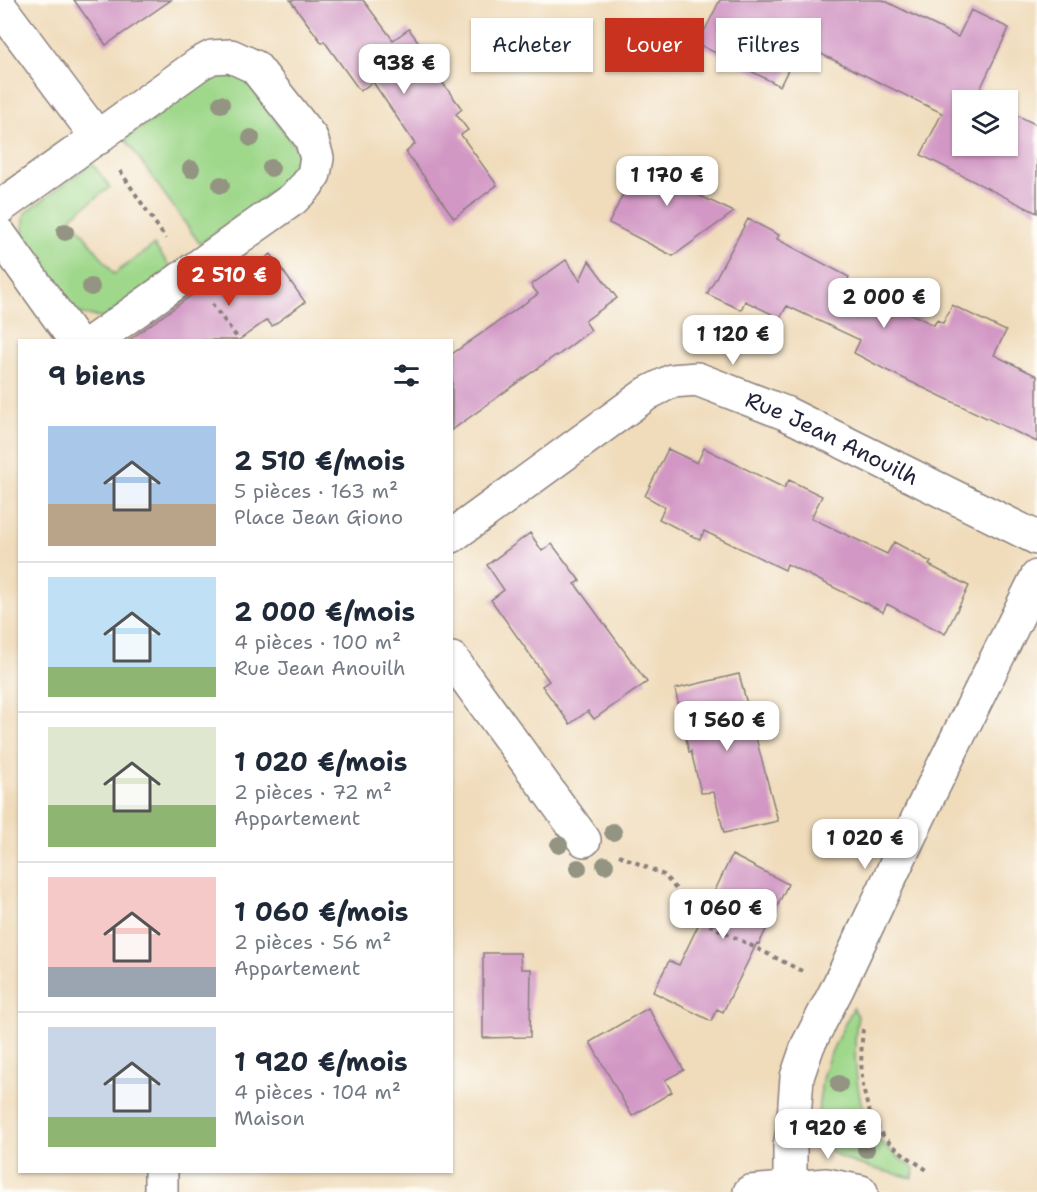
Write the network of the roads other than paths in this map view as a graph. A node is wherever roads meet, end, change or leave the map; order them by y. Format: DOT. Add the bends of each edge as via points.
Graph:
graph roads {
  1 [pos="0,7"];
  2 [pos="98,138"];
  3 [pos="0,207"];
  4 [pos="0,235"];
  5 [pos="74,339"];
  6 [pos="96,339"];
  7 [pos="453,535"];
  8 [pos="1037,538"];
  9 [pos="1037,577"];
  10 [pos="453,660"];
  11 [pos="584,840"];
  12 [pos="161,1173"];
  13 [pos="790,1188"];
  14 [pos="161,1192"];
  15 [pos="750,1192"];
  16 [pos="861,1192"];
  1 -- 2 [label="street"];
  2 -- 3 [label="street"];
  2 -- 6 [label="street" via="199,64 212,57 231,56 255,67 311,138 316,158 314,174 293,199"];
  4 -- 5 [label="street"];
  7 -- 8 [label="street, Rue Jean Anouilh" via="648,393 672,381 697,379 784,413"];
  9 -- 13 [label="street" via="808,1045 797,1077"];
  10 -- 11 [label="street"];
  12 -- 14 [label="street"];
  13 -- 15 [label="street"];
  13 -- 16 [label="street" via="826,1185"];
}
